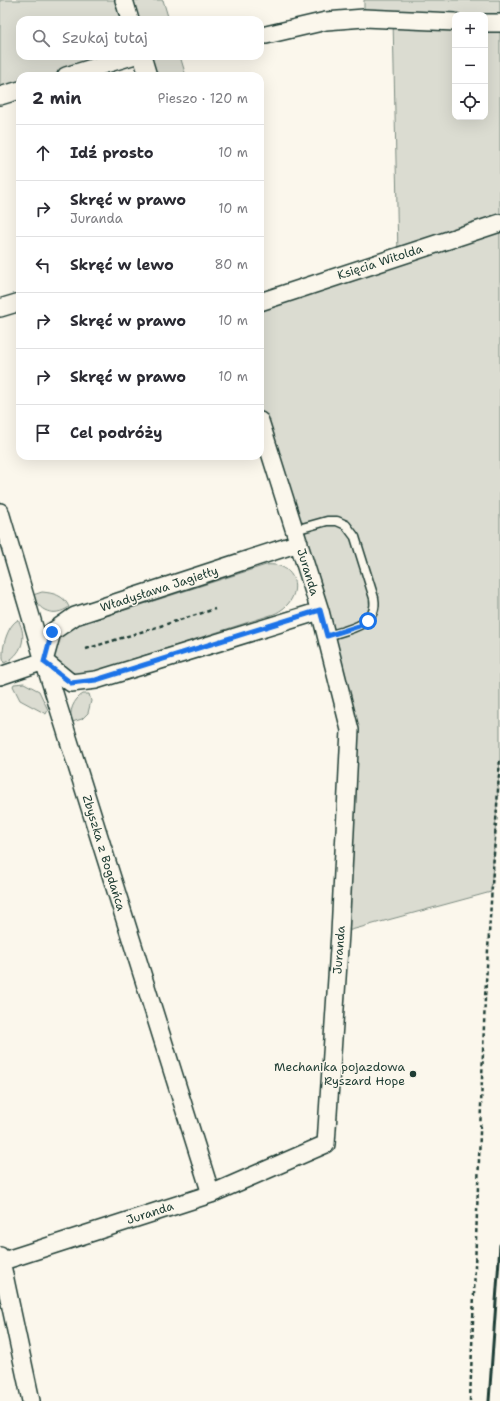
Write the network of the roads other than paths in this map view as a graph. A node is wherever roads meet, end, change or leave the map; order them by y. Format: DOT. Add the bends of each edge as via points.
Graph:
graph roads {
  1 [pos="124,0"];
  2 [pos="129,16"];
  3 [pos="452,22"];
  4 [pos="488,23"];
  5 [pos="500,23"];
  6 [pos="266,36"];
  7 [pos="119,60"];
  8 [pos="143,60"];
  9 [pos="79,72"];
  10 [pos="147,72"];
  11 [pos="16,91"];
  12 [pos="0,96"];
  13 [pos="500,223"];
  14 [pos="264,301"];
  15 [pos="16,303"];
  16 [pos="0,308"];
  17 [pos="264,434"];
  18 [pos="0,512"];
  19 [pos="297,537"];
  20 [pos="320,610"];
  21 [pos="327,636"];
  22 [pos="44,662"];
  23 [pos="0,676"];
  24 [pos="211,1194"];
  25 [pos="1,1260"];
  26 [pos="31,1401"];
  1 -- 2 [label="street"];
  3 -- 6 [label="street" via="364,18 326,21"];
  4 -- 5 [label="street"];
  7 -- 9 [label="street"];
  8 -- 10 [label="street"];
  11 -- 12 [label="street"];
  13 -- 14 [label="street, Księcia Witolda"];
  15 -- 16 [label="street"];
  17 -- 19 [label="street, Juranda"];
  18 -- 22 [label="street, Zbyszka z Bogdańca"];
  19 -- 20 [label="street, Juranda"];
  19 -- 21 [label="lane" via="327,521 337,521 346,525 355,537 374,598 375,608 368,621"];
  19 -- 22 [label="street, Władysława Jagiełły" via="75,616 52,632"];
  20 -- 21 [label="street, Juranda"];
  20 -- 22 [label="street" via="96,680 71,683"];
  21 -- 24 [label="street, Juranda" via="350,730 326,1144"];
  22 -- 23 [label="street"];
  22 -- 24 [label="street, Zbyszka z Bogdańca"];
  24 -- 25 [label="street, Juranda"];
  25 -- 26 [label="street"];
}
